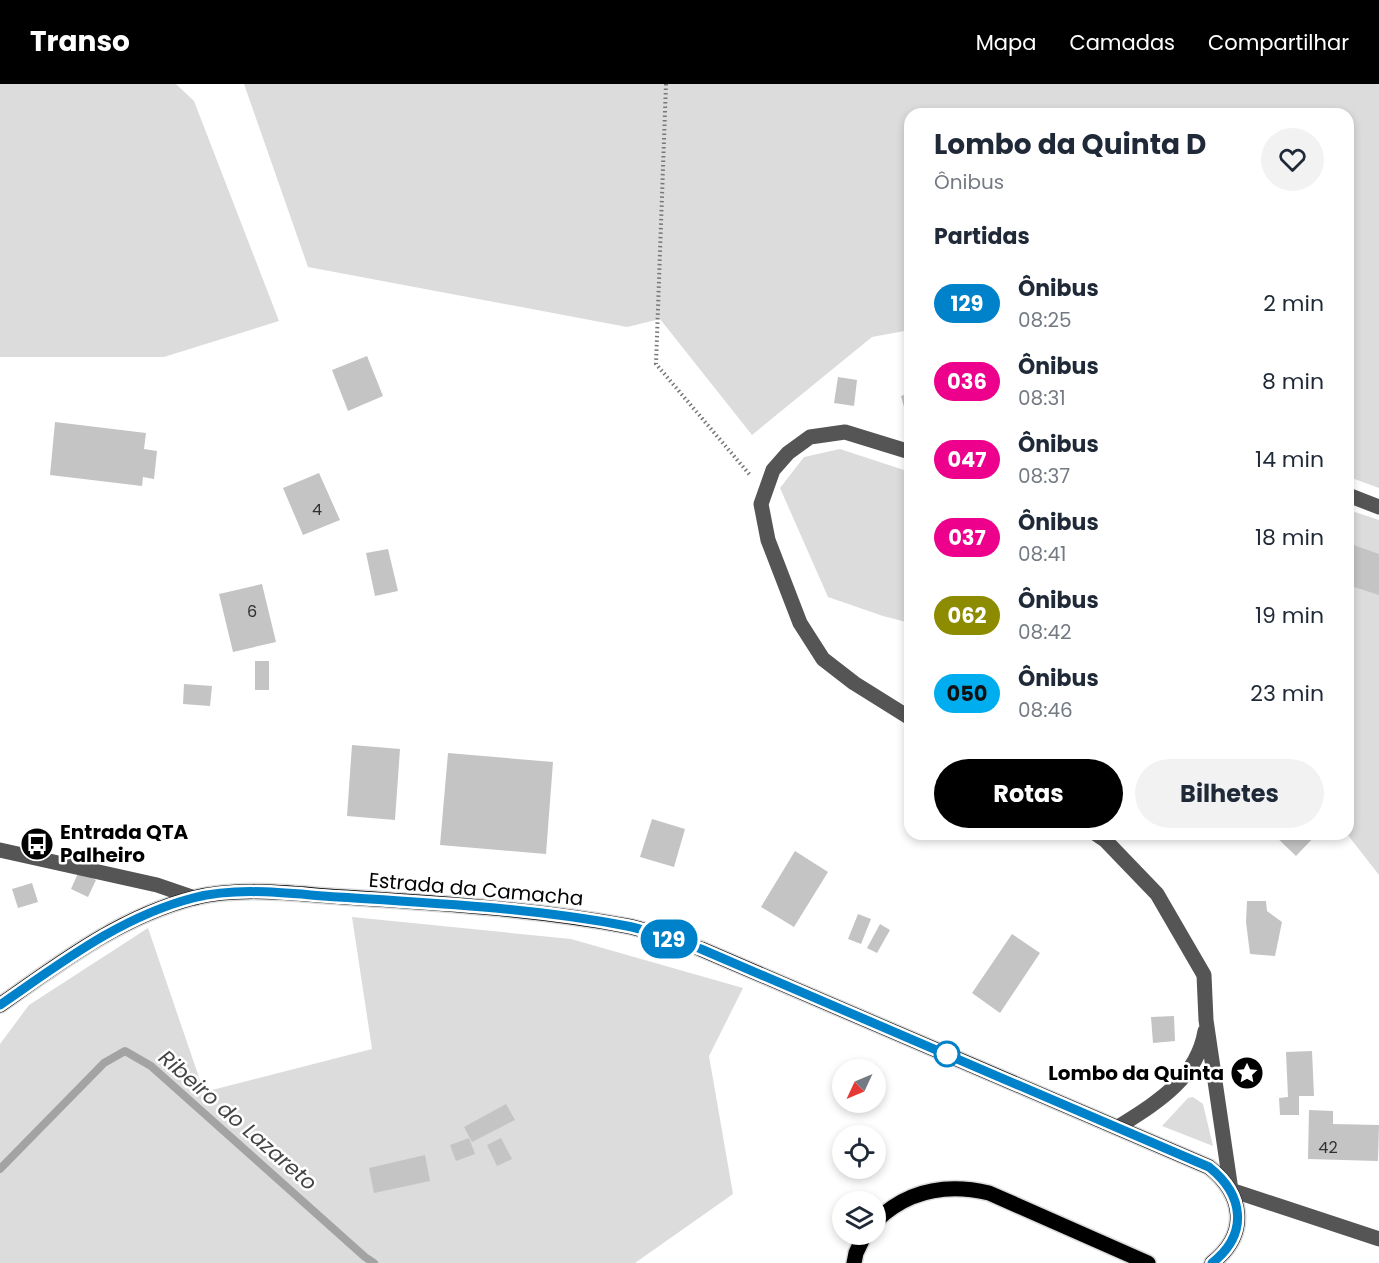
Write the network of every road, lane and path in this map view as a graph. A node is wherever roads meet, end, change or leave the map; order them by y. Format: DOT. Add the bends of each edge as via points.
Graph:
graph roads {
  1 [pos="666,84"];
  2 [pos="904,450"];
  3 [pos="765,492"];
  4 [pos="1354,497"];
  5 [pos="1379,507"];
  6 [pos="904,714"];
  7 [pos="1105,840"];
  8 [pos="0,850"];
  9 [pos="195,898"];
  10 [pos="0,1005"];
  11 [pos="1206,1020"];
  12 [pos="1118,1127"];
  13 [pos="1231,1191"];
  14 [pos="886,1212"];
  15 [pos="1379,1239"];
  16 [pos="860,1245"];
  17 [pos="854,1263"];
  18 [pos="1148,1263"];
  19 [pos="1212,1263"];
  1 -- 3 [label="path" via="656,364"];
  2 -- 3 [label="street" via="845,432 810,437 773,470"];
  3 -- 6 [label="street" via="761,504 768,540 800,623 823,659"];
  4 -- 5 [label="street"];
  7 -- 11 [label="street" via="1157,894 1204,975"];
  8 -- 9 [label="street" via="157,885"];
  9 -- 10 [label="main road, Estrada da Camacha" via="122,924"];
  9 -- 12 [label="main road, Estrada da Camacha" via="267,893 362,898 541,913 630,926 701,949"];
  11 -- 12 [label="street" via="1198,1054 1178,1085"];
  11 -- 13 [label="street"];
  12 -- 13 [label="main road, Estrada da Camacha" via="1209,1167"];
  13 -- 15 [label="street"];
  13 -- 19 [label="main road" via="1238,1211 1236,1231 1232,1244"];
  14 -- 18 [label="main road" via="910,1196 940,1189 970,1189 989,1193"];
  16 -- 17 [label="main road"];
}
